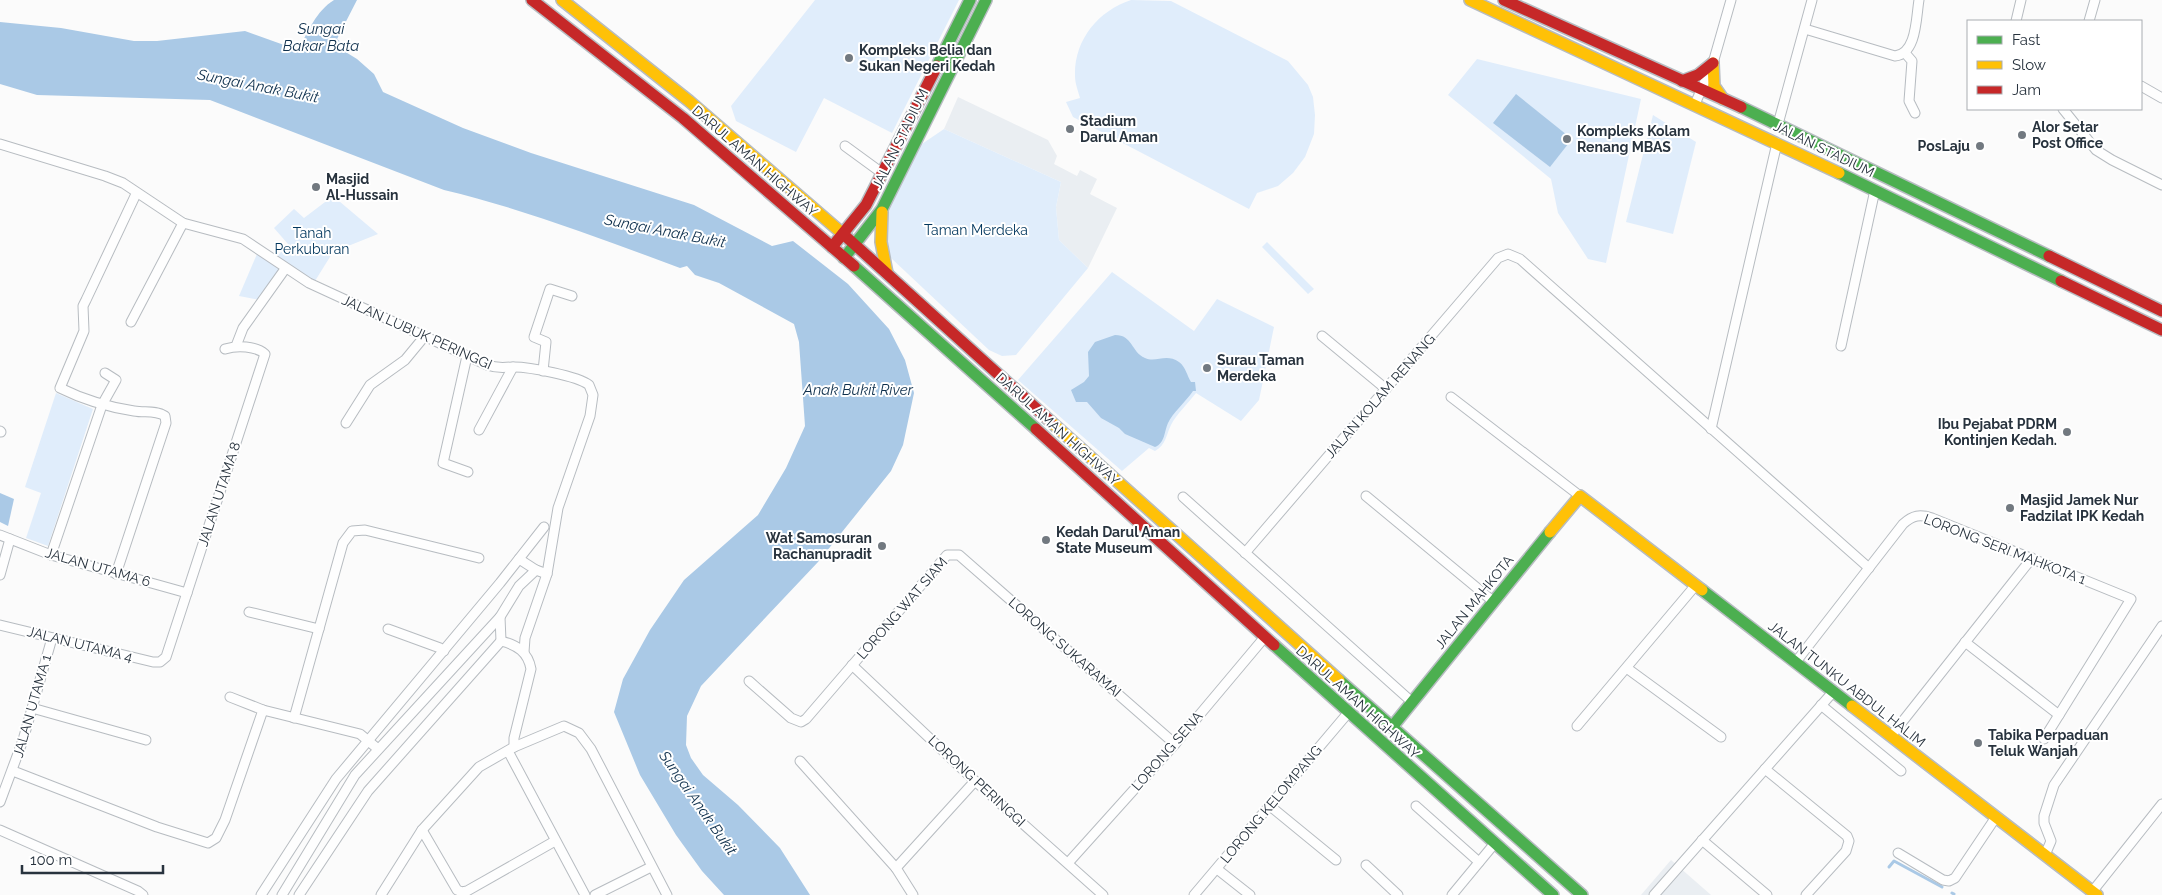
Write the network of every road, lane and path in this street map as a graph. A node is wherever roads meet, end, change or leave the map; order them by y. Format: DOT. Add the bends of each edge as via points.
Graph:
graph roads {
  1 [pos="532,0"];
  2 [pos="562,0"];
  3 [pos="970,0"];
  4 [pos="986,0"];
  5 [pos="1470,0"];
  6 [pos="1504,0"];
  7 [pos="1731,0"];
  8 [pos="1812,0"];
  9 [pos="1919,0"];
  10 [pos="2021,0"];
  11 [pos="2095,0"];
  12 [pos="2016,20"];
  13 [pos="2089,20"];
  14 [pos="1805,28"];
  15 [pos="1905,53"];
  16 [pos="1713,63"];
  17 [pos="1682,81"];
  18 [pos="2142,87"];
  19 [pos="1701,90"];
  20 [pos="2162,98"];
  21 [pos="1722,99"];
  22 [pos="1695,104"];
  23 [pos="2064,110"];
  24 [pos="1914,113"];
  25 [pos="1778,124"];
  26 [pos="1778,143"];
  27 [pos="0,144"];
  28 [pos="845,146"];
  29 [pos="882,173"];
  30 [pos="2162,185"];
  31 [pos="1875,190"];
  32 [pos="136,194"];
  33 [pos="882,209"];
  34 [pos="183,223"];
  35 [pos="844,234"];
  36 [pos="856,244"];
  37 [pos="832,247"];
  38 [pos="844,258"];
  39 [pos="285,269"];
  40 [pos="887,273"];
  41 [pos="572,296"];
  42 [pos="2162,311"];
  43 [pos="132,322"];
  44 [pos="2162,330"];
  45 [pos="1322,336"];
  46 [pos="424,337"];
  47 [pos="236,346"];
  48 [pos="1841,346"];
  49 [pos="225,349"];
  50 [pos="467,356"];
  51 [pos="513,367"];
  52 [pos="543,370"];
  53 [pos="104,372"];
  54 [pos="1386,389"];
  55 [pos="1452,397"];
  56 [pos="102,405"];
  57 [pos="346,423"];
  58 [pos="1711,429"];
  59 [pos="479,430"];
  60 [pos="468,472"];
  61 [pos="1366,496"];
  62 [pos="1580,496"];
  63 [pos="1183,497"];
  64 [pos="544,527"];
  65 [pos="0,535"];
  66 [pos="10,540"];
  67 [pos="1246,553"];
  68 [pos="952,554"];
  69 [pos="51,555"];
  70 [pos="479,558"];
  71 [pos="2032,558"];
  72 [pos="519,559"];
  73 [pos="1869,568"];
  74 [pos="536,570"];
  75 [pos="116,574"];
  76 [pos="547,574"];
  77 [pos="0,575"];
  78 [pos="1695,586"];
  79 [pos="187,593"];
  80 [pos="1494,602"];
  81 [pos="249,612"];
  82 [pos="500,618"];
  83 [pos="0,625"];
  84 [pos="2162,626"];
  85 [pos="319,629"];
  86 [pos="388,629"];
  87 [pos="52,638"];
  88 [pos="1264,638"];
  89 [pos="501,641"];
  90 [pos="1965,642"];
  91 [pos="444,652"];
  92 [pos="524,652"];
  93 [pos="160,662"];
  94 [pos="1795,662"];
  95 [pos="852,665"];
  96 [pos="1628,668"];
  97 [pos="749,682"];
  98 [pos="1833,692"];
  99 [pos="230,697"];
  100 [pos="1412,702"];
  101 [pos="1821,705"];
  102 [pos="32,708"];
  103 [pos="263,710"];
  104 [pos="1348,713"];
  105 [pos="2059,715"];
  106 [pos="294,718"];
  107 [pos="1577,726"];
  108 [pos="1392,727"];
  109 [pos="1891,736"];
  110 [pos="1721,737"];
  111 [pos="2044,739"];
  112 [pos="146,740"];
  113 [pos="368,741"];
  114 [pos="1175,744"];
  115 [pos="378,749"];
  116 [pos="511,749"];
  117 [pos="800,761"];
  118 [pos="1765,769"];
  119 [pos="13,771"];
  120 [pos="1901,772"];
  121 [pos="975,781"];
  122 [pos="0,802"];
  123 [pos="2162,804"];
  124 [pos="1270,806"];
  125 [pos="1416,806"];
  126 [pos="1996,817"];
  127 [pos="308,823"];
  128 [pos="0,830"];
  129 [pos="422,830"];
  130 [pos="321,831"];
  131 [pos="1702,840"];
  132 [pos="555,841"];
  133 [pos="1495,843"];
  134 [pos="1898,853"];
  135 [pos="2045,855"];
  136 [pos="1336,860"];
  137 [pos="1479,862"];
  138 [pos="1068,863"];
  139 [pos="1366,865"];
  140 [pos="651,866"];
  141 [pos="896,868"];
  142 [pos="1217,868"];
  143 [pos="2095,893"];
  144 [pos="143,895"];
  145 [pos="261,895"];
  146 [pos="282,895"];
  147 [pos="299,895"];
  148 [pos="381,895"];
  149 [pos="585,895"];
  150 [pos="595,895"];
  151 [pos="667,895"];
  152 [pos="913,895"];
  153 [pos="1103,895"];
  154 [pos="1194,895"];
  155 [pos="1250,895"];
  156 [pos="1398,895"];
  157 [pos="1452,895"];
  158 [pos="1553,895"];
  159 [pos="1582,895"];
  160 [pos="1654,895"];
  161 [pos="1767,895"];
  162 [pos="1806,895"];
  1 -- 37 [label="main road, DARUL AMAN HIGHWAY" via="702,134"];
  2 -- 35 [label="main road, DARUL AMAN HIGHWAY" via="701,110"];
  3 -- 29 [label="main road, JALAN STADIUM"];
  4 -- 33 [label="main road, JALAN STADIUM"];
  5 -- 22 [label="main road, JALAN STADIUM"];
  6 -- 17 [label="main road, JALAN STADIUM"];
  7 -- 16 [label="street"];
  8 -- 14 [label="street"];
  9 -- 15 [label="street" via="1911,44"];
  10 -- 12 [label="street"];
  11 -- 13 [label="street"];
  14 -- 15 [label="street" via="1895,56"];
  14 -- 25 [label="street"];
  15 -- 24 [label="street" via="1912,61 1909,101"];
  16 -- 17 [label="main road" via="1698,75"];
  16 -- 19 [label="street"];
  16 -- 21 [label="main road" via="1714,86"];
  17 -- 19 [label="main road, JALAN STADIUM"];
  18 -- 20 [label="street"];
  19 -- 21 [label="main road, JALAN STADIUM"];
  19 -- 22 [label="street"];
  21 -- 25 [label="main road, JALAN STADIUM"];
  22 -- 26 [label="main road, JALAN STADIUM"];
  23 -- 30 [label="street" via="2096,150"];
  25 -- 42 [label="main road, JALAN STADIUM"];
  26 -- 31 [label="main road, JALAN STADIUM"];
  26 -- 58 [label="street"];
  27 -- 32 [label="street, JALAN LUBUK PERINGGI" via="105,176 123,183"];
  28 -- 29 [label="street"];
  29 -- 35 [label="main road, JALAN STADIUM" via="866,205"];
  31 -- 44 [label="main road, JALAN STADIUM"];
  31 -- 48 [label="street"];
  32 -- 34 [label="street, JALAN LUBUK PERINGGI"];
  32 -- 56 [label="street" via="86,300 84,330 60,388"];
  33 -- 36 [label="main road, JALAN STADIUM"];
  33 -- 40 [label="main road" via="879,230"];
  34 -- 39 [label="street, JALAN LUBUK PERINGGI" via="243,239"];
  34 -- 43 [label="street"];
  35 -- 36 [label="main road, DARUL AMAN HIGHWAY"];
  35 -- 37 [label="main road, JALAN STADIUM"];
  36 -- 38 [label="main road, JALAN STADIUM"];
  36 -- 40 [label="main road, DARUL AMAN HIGHWAY"];
  37 -- 38 [label="main road, DARUL AMAN HIGHWAY"];
  38 -- 88 [label="main road, DARUL AMAN HIGHWAY" via="1044,435"];
  39 -- 46 [label="street, JALAN LUBUK PERINGGI"];
  39 -- 47 [label="street" via="243,328"];
  40 -- 108 [label="main road, DARUL AMAN HIGHWAY"];
  41 -- 52 [label="street" via="550,289 534,337 546,342"];
  45 -- 54 [label="street"];
  46 -- 50 [label="street, JALAN LUBUK PERINGGI"];
  46 -- 57 [label="street" via="405,360 370,386"];
  47 -- 49 [label="street"];
  47 -- 79 [label="street, JALAN UTAMA 8" via="260,350 265,354"];
  50 -- 51 [label="street, JALAN LUBUK PERINGGI" via="495,368"];
  50 -- 60 [label="street" via="443,463"];
  51 -- 52 [label="street, JALAN LUBUK PERINGGI"];
  51 -- 59 [label="street"];
  52 -- 76 [label="street, JALAN LUBUK PERINGGI" via="586,382 593,395 590,416 558,508"];
  53 -- 56 [label="street" via="116,380"];
  54 -- 58 [label="street, JALAN KOLAM RENANG" via="1498,258 1508,254 1520,259"];
  54 -- 67 [label="street, JALAN KOLAM RENANG"];
  55 -- 62 [label="street"];
  56 -- 69 [label="street"];
  56 -- 75 [label="street" via="159,413 165,416 166,423"];
  58 -- 73 [label="street"];
  61 -- 80 [label="street"];
  62 -- 78 [label="main road, JALAN TUNKU ABDUL HALIM"];
  62 -- 80 [label="main road, JALAN MAHKOTA"];
  63 -- 67 [label="street"];
  64 -- 72 [label="street"];
  65 -- 66 [label="street"];
  66 -- 69 [label="street, JALAN UTAMA 6"];
  66 -- 77 [label="street"];
  67 -- 100 [label="street"];
  68 -- 95 [label="street, LORONG WAT SIAM" via="947,554"];
  68 -- 114 [label="street, LORONG SUKARAMAI" via="959,556"];
  69 -- 75 [label="street, JALAN UTAMA 6"];
  70 -- 85 [label="street" via="365,530 352,531 343,543"];
  71 -- 73 [label="street, LORONG SERI MAHKOTA 1" via="1919,515 1903,524"];
  71 -- 90 [label="street"];
  71 -- 105 [label="street, LORONG SERI MAHKOTA 1" via="2131,600"];
  72 -- 74 [label="street"];
  72 -- 91 [label="street"];
  73 -- 94 [label="street, LORONG SERI MAHKOTA 1"];
  74 -- 76 [label="street"];
  74 -- 82 [label="street" via="519,586"];
  75 -- 79 [label="street, JALAN UTAMA 6"];
  76 -- 92 [label="street, JALAN LUBUK PERINGGI"];
  78 -- 94 [label="main road, JALAN TUNKU ABDUL HALIM"];
  78 -- 96 [label="street"];
  79 -- 93 [label="street, JALAN UTAMA 8" via="166,657"];
  80 -- 100 [label="main road, JALAN MAHKOTA"];
  81 -- 85 [label="street"];
  82 -- 89 [label="street"];
  82 -- 115 [label="street"];
  83 -- 87 [label="street, JALAN UTAMA 4"];
  84 -- 135 [label="street" via="2054,785 2046,807 2044,823 2051,841"];
  85 -- 106 [label="street"];
  86 -- 91 [label="street"];
  87 -- 93 [label="street, JALAN UTAMA 4"];
  87 -- 102 [label="street, JALAN UTAMA 1"];
  88 -- 104 [label="main road, DARUL AMAN HIGHWAY"];
  88 -- 114 [label="street, LORONG SENA"];
  89 -- 92 [label="street"];
  89 -- 147 [label="street" via="368,791"];
  90 -- 105 [label="street"];
  90 -- 109 [label="street"];
  91 -- 113 [label="street"];
  92 -- 116 [label="street" via="529,658 530,669"];
  94 -- 98 [label="main road, JALAN TUNKU ABDUL HALIM"];
  95 -- 97 [label="street, LORONG WAT SIAM" via="801,722 791,718"];
  95 -- 121 [label="street, LORONG PERINGGI"];
  96 -- 107 [label="street"];
  96 -- 110 [label="street"];
  98 -- 101 [label="street"];
  98 -- 109 [label="main road, JALAN TUNKU ABDUL HALIM"];
  99 -- 103 [label="street"];
  100 -- 108 [label="main road, JALAN MAHKOTA"];
  101 -- 118 [label="street"];
  101 -- 120 [label="street"];
  102 -- 112 [label="street"];
  102 -- 119 [label="street, JALAN UTAMA 1"];
  103 -- 106 [label="street"];
  103 -- 119 [label="street" via="225,820 216,838 208,843 157,827"];
  104 -- 124 [label="street, LORONG KELOMPANG"];
  104 -- 133 [label="main road, DARUL AMAN HIGHWAY"];
  105 -- 111 [label="street"];
  106 -- 113 [label="street" via="360,734"];
  108 -- 159 [label="main road, DARUL AMAN HIGHWAY"];
  109 -- 126 [label="main road, JALAN TUNKU ABDUL HALIM"];
  113 -- 115 [label="street"];
  113 -- 127 [label="street" via="336,779"];
  114 -- 138 [label="street, LORONG SENA"];
  115 -- 130 [label="street" via="355,775"];
  116 -- 129 [label="street" via="479,767"];
  116 -- 132 [label="street"];
  116 -- 140 [label="street" via="561,726 579,733 591,749"];
  117 -- 141 [label="street"];
  118 -- 131 [label="street"];
  118 -- 162 [label="street" via="1849,841 1846,851"];
  119 -- 122 [label="street, JALAN UTAMA 1"];
  121 -- 138 [label="street, LORONG PERINGGI"];
  121 -- 141 [label="street"];
  123 -- 143 [label="street"];
  124 -- 136 [label="street"];
  124 -- 142 [label="street, LORONG KELOMPANG"];
  125 -- 137 [label="street"];
  126 -- 134 [label="street" via="1955,878 1949,881"];
  126 -- 135 [label="main road, JALAN TUNKU ABDUL HALIM"];
  127 -- 130 [label="street"];
  127 -- 145 [label="street"];
  128 -- 144 [label="street"];
  129 -- 132 [label="street" via="457,890 462,892"];
  129 -- 148 [label="street"];
  130 -- 146 [label="street"];
  131 -- 160 [label="street"];
  131 -- 161 [label="street"];
  132 -- 149 [label="street"];
  133 -- 137 [label="street"];
  133 -- 158 [label="main road, DARUL AMAN HIGHWAY"];
  135 -- 143 [label="main road, JALAN TUNKU ABDUL HALIM"];
  137 -- 157 [label="street"];
  138 -- 153 [label="street, LORONG PERINGGI"];
  139 -- 156 [label="street"];
  140 -- 150 [label="street"];
  140 -- 151 [label="street"];
  141 -- 152 [label="street"];
  142 -- 154 [label="street, LORONG KELOMPANG"];
  142 -- 155 [label="street"];
}
